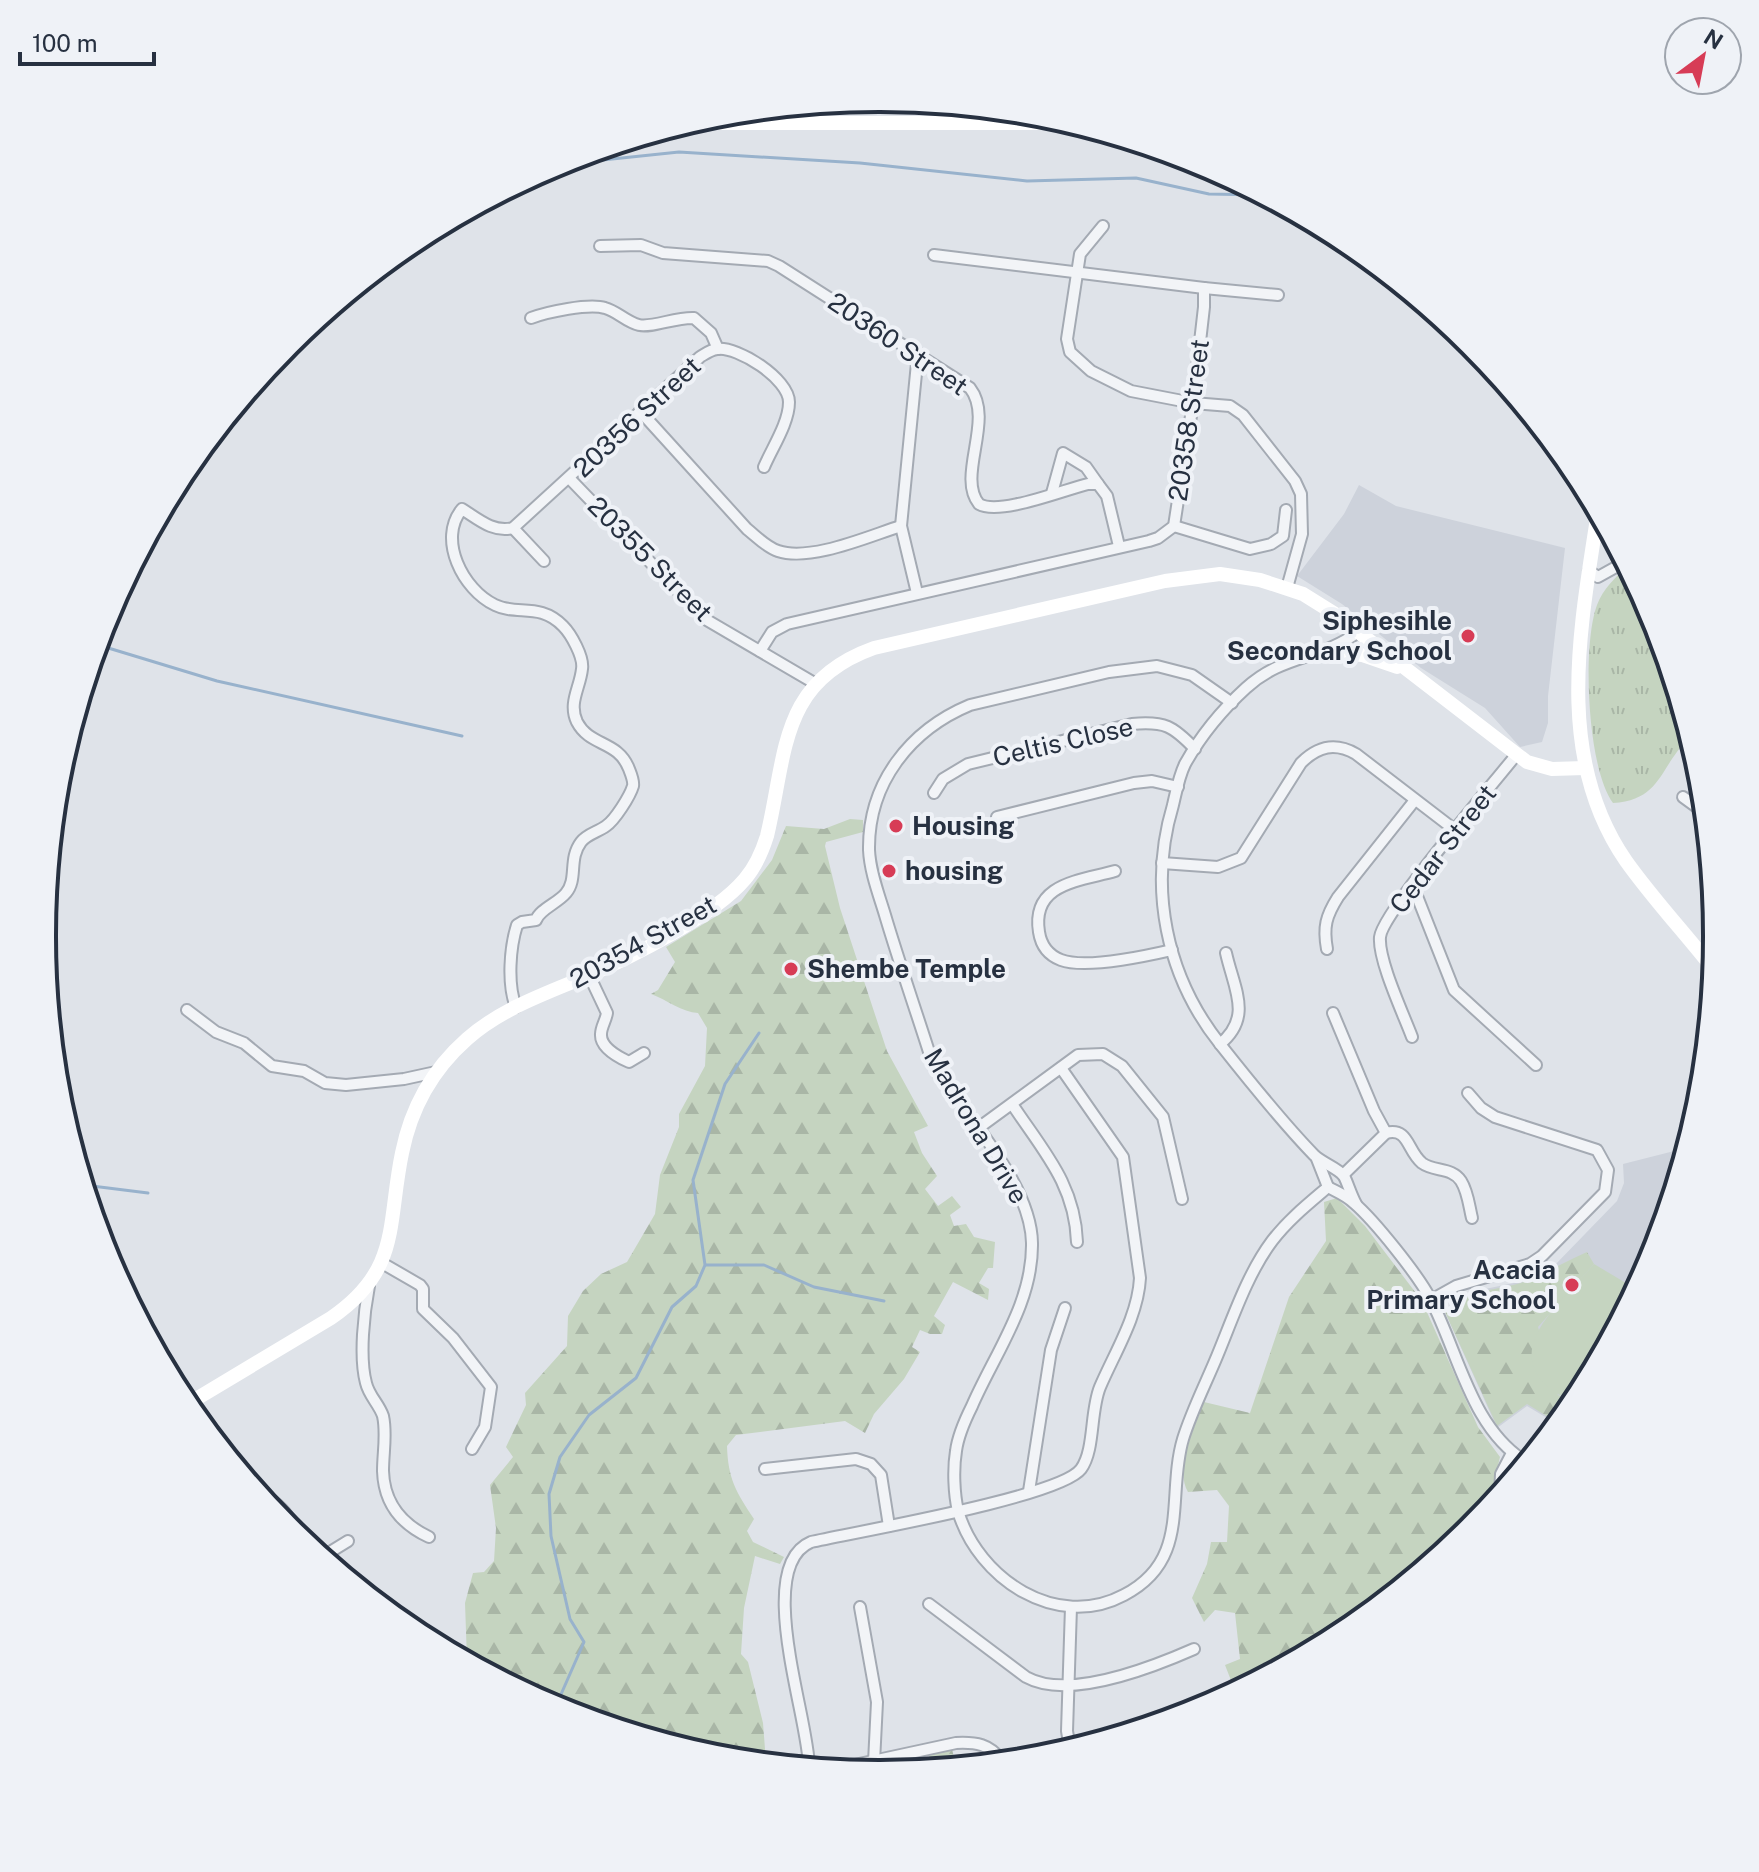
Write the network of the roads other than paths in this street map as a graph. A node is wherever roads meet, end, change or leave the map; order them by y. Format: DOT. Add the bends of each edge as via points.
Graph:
graph roads {
  1 [pos="752,123"];
  2 [pos="1007,123"];
  3 [pos="1103,226"];
  4 [pos="600,246"];
  5 [pos="934,255"];
  6 [pos="1076,272"];
  7 [pos="1204,288"];
  8 [pos="1278,295"];
  9 [pos="531,318"];
  10 [pos="718,349"];
  11 [pos="918,353"];
  12 [pos="1193,403"];
  13 [pos="640,411"];
  14 [pos="764,467"];
  15 [pos="570,479"];
  16 [pos="1098,484"];
  17 [pos="1052,493"];
  18 [pos="1286,510"];
  19 [pos="901,526"];
  20 [pos="1174,526"];
  21 [pos="513,528"];
  22 [pos="1595,529"];
  23 [pos="1119,546"];
  24 [pos="544,561"];
  25 [pos="1616,567"];
  26 [pos="1589,571"];
  27 [pos="1287,588"];
  28 [pos="917,593"];
  29 [pos="1358,632"];
  30 [pos="760,651"];
  31 [pos="1327,651"];
  32 [pos="1416,676"];
  33 [pos="816,684"];
  34 [pos="1232,703"];
  35 [pos="1195,749"];
  36 [pos="1516,755"];
  37 [pos="1585,768"];
  38 [pos="1178,787"];
  39 [pos="934,793"];
  40 [pos="1683,797"];
  41 [pos="1415,800"];
  42 [pos="1692,803"];
  43 [pos="997,817"];
  44 [pos="1455,830"];
  45 [pos="1162,863"];
  46 [pos="1115,871"];
  47 [pos="1413,886"];
  48 [pos="1327,949"];
  49 [pos="1172,950"];
  50 [pos="1226,953"];
  51 [pos="1702,955"];
  52 [pos="589,975"];
  53 [pos="516,1007"];
  54 [pos="187,1010"];
  55 [pos="1333,1013"];
  56 [pos="1412,1037"];
  57 [pos="1220,1044"];
  58 [pos="644,1053"];
  59 [pos="1536,1065"];
  60 [pos="1061,1068"];
  61 [pos="436,1072"];
  62 [pos="1468,1093"];
  63 [pos="1012,1104"];
  64 [pos="977,1129"];
  65 [pos="1386,1133"];
  66 [pos="1336,1181"];
  67 [pos="1182,1199"];
  68 [pos="1472,1218"];
  69 [pos="1077,1242"];
  70 [pos="382,1263"];
  71 [pos="369,1284"];
  72 [pos="1431,1300"];
  73 [pos="1065,1308"];
  74 [pos="198,1398"];
  75 [pos="472,1449"];
  76 [pos="1512,1453"];
  77 [pos="1517,1456"];
  78 [pos="765,1469"];
  79 [pos="1501,1477"];
  80 [pos="1029,1491"];
  81 [pos="959,1512"];
  82 [pos="889,1526"];
  83 [pos="429,1537"];
  84 [pos="348,1541"];
  85 [pos="332,1551"];
  86 [pos="929,1604"];
  87 [pos="860,1607"];
  88 [pos="1071,1607"];
  89 [pos="1194,1649"];
  90 [pos="1068,1684"];
  91 [pos="1068,1737"];
  92 [pos="992,1751"];
  93 [pos="809,1756"];
  94 [pos="901,1759"];
  95 [pos="875,1760"];
  1 -- 2 [label="street"];
  3 -- 6 [label="street" via="1080,254"];
  4 -- 11 [label="street, 20360 Street" via="641,245 663,253 768,261"];
  5 -- 6 [label="street"];
  6 -- 7 [label="street"];
  6 -- 12 [label="street" via="1070,352 1091,371 1131,391"];
  7 -- 8 [label="street"];
  7 -- 12 [label="street, 20358 Street"];
  9 -- 10 [label="street" via="597,307 641,325 694,318 706,326"];
  10 -- 13 [label="street, 20356 Street" via="700,357"];
  10 -- 14 [label="street, 20356 Street" via="747,358 787,391 788,408"];
  11 -- 17 [label="street, 20360 Street" via="977,399 971,489 979,504 1007,507"];
  11 -- 19 [label="street"];
  12 -- 20 [label="street, 20358 Street"];
  12 -- 27 [label="street" via="1236,410 1295,481 1301,494 1302,534"];
  13 -- 15 [label="street, 20356 Street"];
  13 -- 19 [label="street" via="747,529 779,552 807,554"];
  15 -- 21 [label="street, 20356 Street"];
  15 -- 30 [label="street, 20355 Street" via="688,604"];
  16 -- 17 [label="street, 20360 Street"];
  16 -- 17 [label="street" via="1086,467 1063,453"];
  16 -- 23 [label="street" via="1107,496"];
  18 -- 20 [label="street" via="1285,533 1271,544 1250,549"];
  19 -- 28 [label="street"];
  20 -- 23 [label="street, 20358 Street" via="1158,538"];
  21 -- 24 [label="street"];
  21 -- 53 [label="street" via="491,527 461,509 452,546 465,580 496,606 539,611 562,625 583,668 573,707 577,721 586,734 624,756 633,786 614,819 580,843 571,861 570,889 536,920 517,925 512,951"];
  22 -- 26 [label="street"];
  23 -- 28 [label="street, 20358 Street"];
  25 -- 26 [label="street" via="1598,577"];
  26 -- 37 [label="street" via="1577,682"];
  27 -- 29 [label="street, 20354 Street" via="1314,600"];
  27 -- 33 [label="street, 20354 Street" via="1220,574 1165,581 874,648 851,656"];
  28 -- 30 [label="street, 20358 Street" via="787,624 772,632"];
  29 -- 31 [label="street"];
  29 -- 32 [label="street, 20354 Street"];
  30 -- 33 [label="street, 20355 Street"];
  31 -- 32 [label="street" via="1362,655"];
  31 -- 34 [label="street" via="1276,667"];
  32 -- 36 [label="street, 20354 Street"];
  33 -- 52 [label="street, 20354 Street" via="793,718 767,836 744,880 695,918"];
  34 -- 35 [label="street"];
  34 -- 64 [label="street, Madrona Drive" via="1192,675 1173,669 1123,669 970,705 926,728 891,769 872,819 869,852 875,882 930,1055"];
  35 -- 38 [label="street"];
  35 -- 39 [label="street, Celtis Close" via="1171,727 1132,724 968,764 943,779"];
  36 -- 37 [label="street, 20354 Street" via="1552,769"];
  36 -- 44 [label="street, Cedar Street"];
  37 -- 51 [label="street" via="1626,861"];
  38 -- 43 [label="street" via="1134,783"];
  38 -- 45 [label="street" via="1164,832"];
  40 -- 42 [label="street"];
  41 -- 44 [label="street"];
  41 -- 45 [label="street" via="1356,754 1325,747 1301,763 1241,858 1218,867"];
  41 -- 48 [label="street" via="1327,913"];
  44 -- 47 [label="street, Cedar Street"];
  45 -- 49 [label="street" via="1162,910"];
  46 -- 49 [label="street" via="1047,895 1038,914 1044,948 1075,963"];
  47 -- 56 [label="street, Cedar Street" via="1385,922 1380,938"];
  47 -- 59 [label="street" via="1454,990"];
  49 -- 57 [label="street" via="1188,996"];
  50 -- 57 [label="street" via="1240,1013 1235,1030"];
  52 -- 53 [label="street, 20354 Street"];
  52 -- 58 [label="street" via="607,1013 602,1042 629,1062"];
  53 -- 61 [label="street, 20354 Street" via="466,1040"];
  54 -- 61 [label="street" via="272,1066 304,1071 325,1083 360,1084"];
  55 -- 65 [label="street"];
  57 -- 66 [label="street"];
  60 -- 63 [label="street"];
  60 -- 67 [label="street" via="1078,1055 1093,1053 1122,1066 1163,1117"];
  60 -- 80 [label="street" via="1123,1157 1139,1293 1095,1399 1084,1464 1072,1478"];
  61 -- 70 [label="street, 20354 Street" via="406,1137"];
  62 -- 72 [label="street" via="1495,1117 1597,1150 1608,1177 1602,1195 1542,1256"];
  63 -- 64 [label="street"];
  63 -- 69 [label="street" via="1064,1182"];
  64 -- 81 [label="street, Madrona Drive" via="1022,1197 1030,1221 1031,1270 1023,1302 959,1439"];
  65 -- 66 [label="street, Madrona Drive"];
  65 -- 68 [label="street" via="1404,1135 1423,1164 1458,1177"];
  66 -- 72 [label="street"];
  66 -- 88 [label="street, Madrona Drive" via="1282,1229 1253,1272 1182,1440 1174,1528 1162,1558 1122,1597"];
  70 -- 71 [label="street, 20354 Street"];
  70 -- 75 [label="street" via="420,1285 423,1309 491,1387 485,1427"];
  71 -- 74 [label="street, 20354 Street" via="331,1318"];
  71 -- 83 [label="street" via="363,1325 365,1379 383,1416 385,1485 397,1516"];
  72 -- 76 [label="street" via="1488,1427"];
  73 -- 80 [label="street" via="1051,1350"];
  76 -- 77 [label="street"];
  76 -- 79 [label="street"];
  78 -- 82 [label="street" via="856,1459 871,1464 881,1475"];
  80 -- 81 [label="street"];
  81 -- 82 [label="street"];
  81 -- 88 [label="street, Madrona Drive" via="974,1545 1008,1582 1038,1600"];
  82 -- 93 [label="street" via="811,1542 790,1564 785,1630"];
  84 -- 85 [label="street"];
  86 -- 90 [label="street" via="1026,1677"];
  87 -- 95 [label="street" via="877,1702"];
  88 -- 90 [label="street"];
  89 -- 90 [label="street" via="1118,1679"];
  90 -- 91 [label="street"];
  92 -- 94 [label="street" via="972,1742 956,1743"];
}
